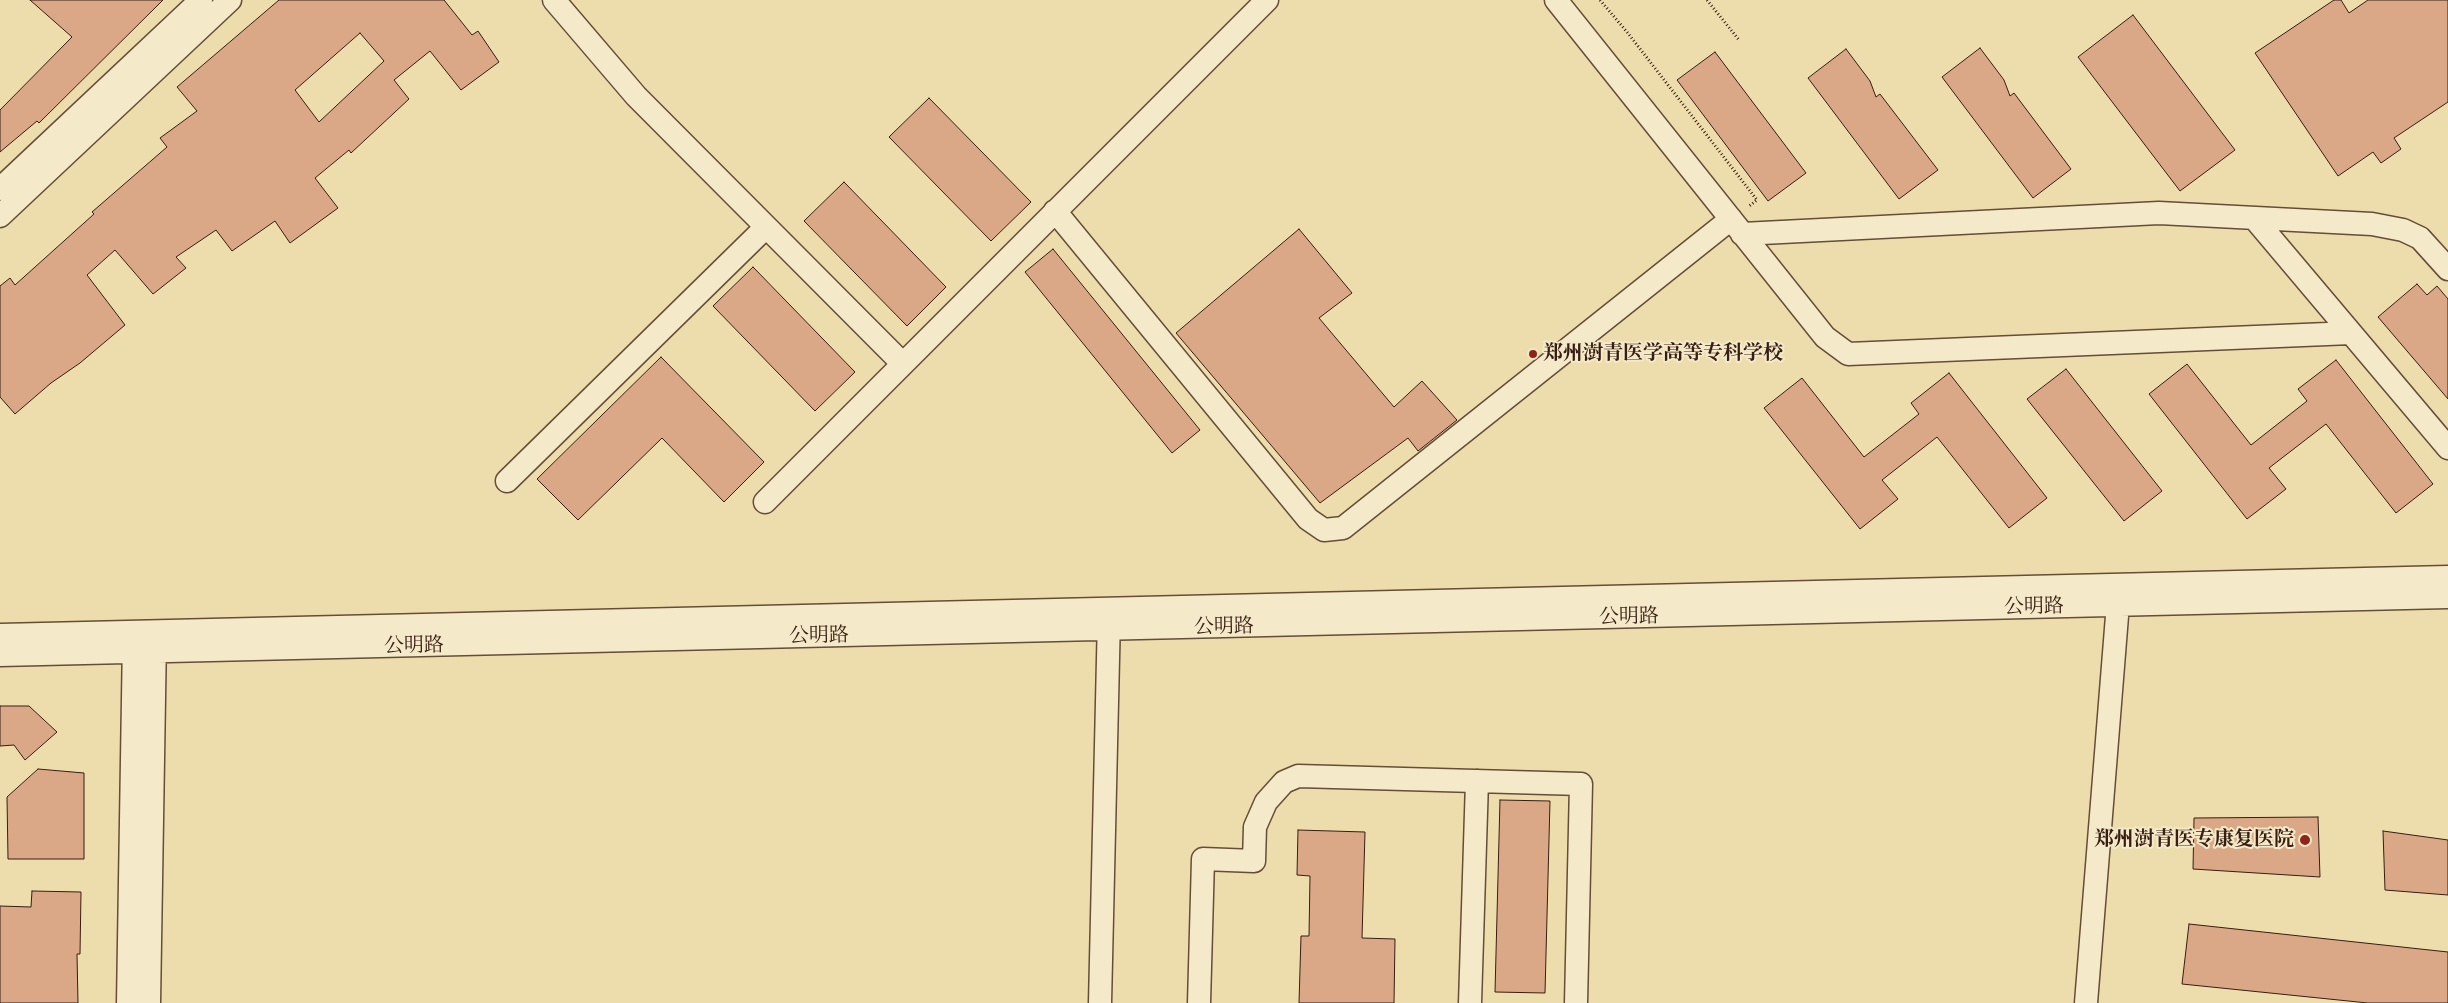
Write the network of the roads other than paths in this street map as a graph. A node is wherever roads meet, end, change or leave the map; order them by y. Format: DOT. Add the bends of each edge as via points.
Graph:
graph roads {
  1 [pos="201,0"];
  2 [pos="230,0"];
  3 [pos="554,0"];
  4 [pos="1267,0"];
  5 [pos="1556,0"];
  6 [pos="0,189"];
  7 [pos="1055,212"];
  8 [pos="0,216"];
  9 [pos="2254,218"];
  10 [pos="766,227"];
  11 [pos="1736,227"];
  12 [pos="2448,270"];
  13 [pos="2351,332"];
  14 [pos="903,364"];
  15 [pos="2448,448"];
  16 [pos="506,481"];
  17 [pos="765,502"];
  18 [pos="2448,577"];
  19 [pos="2118,595"];
  20 [pos="2448,597"];
  21 [pos="1109,620"];
  22 [pos="0,635"];
  23 [pos="145,642"];
  24 [pos="0,655"];
  25 [pos="1477,781"];
  26 [pos="128,1003"];
  27 [pos="149,1003"];
  28 [pos="1100,1003"];
  29 [pos="1199,1003"];
  30 [pos="1470,1003"];
  31 [pos="1576,1003"];
  32 [pos="2086,1003"];
  1 -- 6 [label="street"];
  2 -- 8 [label="street"];
  3 -- 10 [label="street" via="636,96"];
  4 -- 7 [label="street"];
  5 -- 11 [label="street"];
  7 -- 11 [label="street" via="1308,519 1324,530 1343,528"];
  7 -- 14 [label="street"];
  9 -- 11 [label="street" via="2159,213"];
  9 -- 12 [label="street" via="2372,224 2403,230 2420,238"];
  9 -- 13 [label="street"];
  10 -- 14 [label="street"];
  10 -- 16 [label="street"];
  11 -- 13 [label="street" via="1825,337 1848,354"];
  13 -- 15 [label="street"];
  14 -- 17 [label="street"];
  18 -- 19 [label="street, 公明路"];
  19 -- 20 [label="street, 公明路"];
  19 -- 21 [label="street, 公明路"];
  19 -- 32 [label="street"];
  21 -- 23 [label="street, 公明路"];
  21 -- 28 [label="street"];
  22 -- 23 [label="street, 公明路"];
  23 -- 24 [label="street, 公明路"];
  23 -- 26 [label="street"];
  23 -- 27 [label="street"];
  25 -- 29 [label="street" via="1298,776 1284,782 1266,802 1255,827 1254,861 1203,860"];
  25 -- 30 [label="street"];
  25 -- 31 [label="street" via="1581,784"];
}
